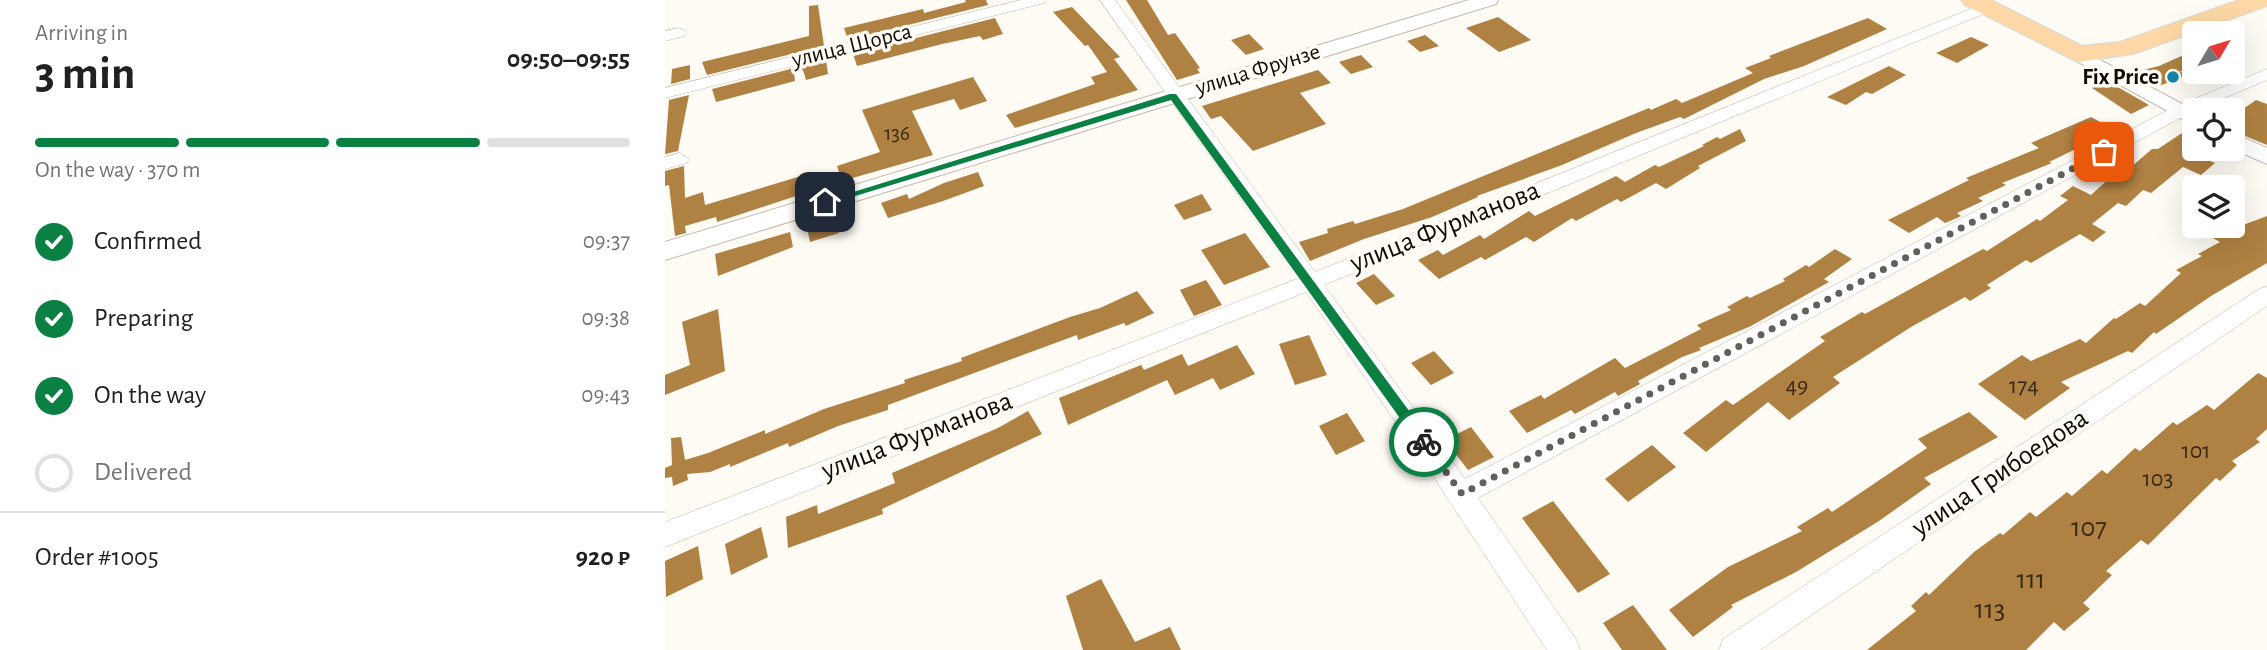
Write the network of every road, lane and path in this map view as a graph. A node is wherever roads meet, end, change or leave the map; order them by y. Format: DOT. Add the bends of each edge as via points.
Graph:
graph roads {
  1 [pos="1039,0"];
  2 [pos="1107,0"];
  3 [pos="1489,0"];
  4 [pos="2220,0"];
  5 [pos="2261,0"];
  6 [pos="1985,3"];
  7 [pos="2078,54"];
  8 [pos="2267,74"];
  9 [pos="665,93"];
  10 [pos="1173,96"];
  11 [pos="2221,98"];
  12 [pos="2182,114"];
  13 [pos="2182,118"];
  14 [pos="2245,146"];
  15 [pos="2267,157"];
  16 [pos="665,251"];
  17 [pos="1310,282"];
  18 [pos="2267,295"];
  19 [pos="1462,494"];
  20 [pos="665,536"];
  21 [pos="1565,650"];
  22 [pos="1734,650"];
  1 -- 9 [label="street, улица Щорса"];
  2 -- 10 [label="street"];
  3 -- 10 [label="street, улица Фрунзе"];
  4 -- 7 [label="main road" via="2105,39"];
  5 -- 7 [label="main road" via="2124,49"];
  6 -- 7 [label="main road"];
  6 -- 17 [label="street, улица Фурманова"];
  7 -- 12 [label="street"];
  8 -- 11 [label="street"];
  10 -- 16 [label="street, улица Фрунзе"];
  10 -- 17 [label="street"];
  13 -- 19 [label="street"];
  14 -- 15 [label="street"];
  17 -- 19 [label="street"];
  17 -- 20 [label="street, улица Фурманова"];
  18 -- 22 [label="street, улица Грибоедова"];
  19 -- 21 [label="street"];
}
